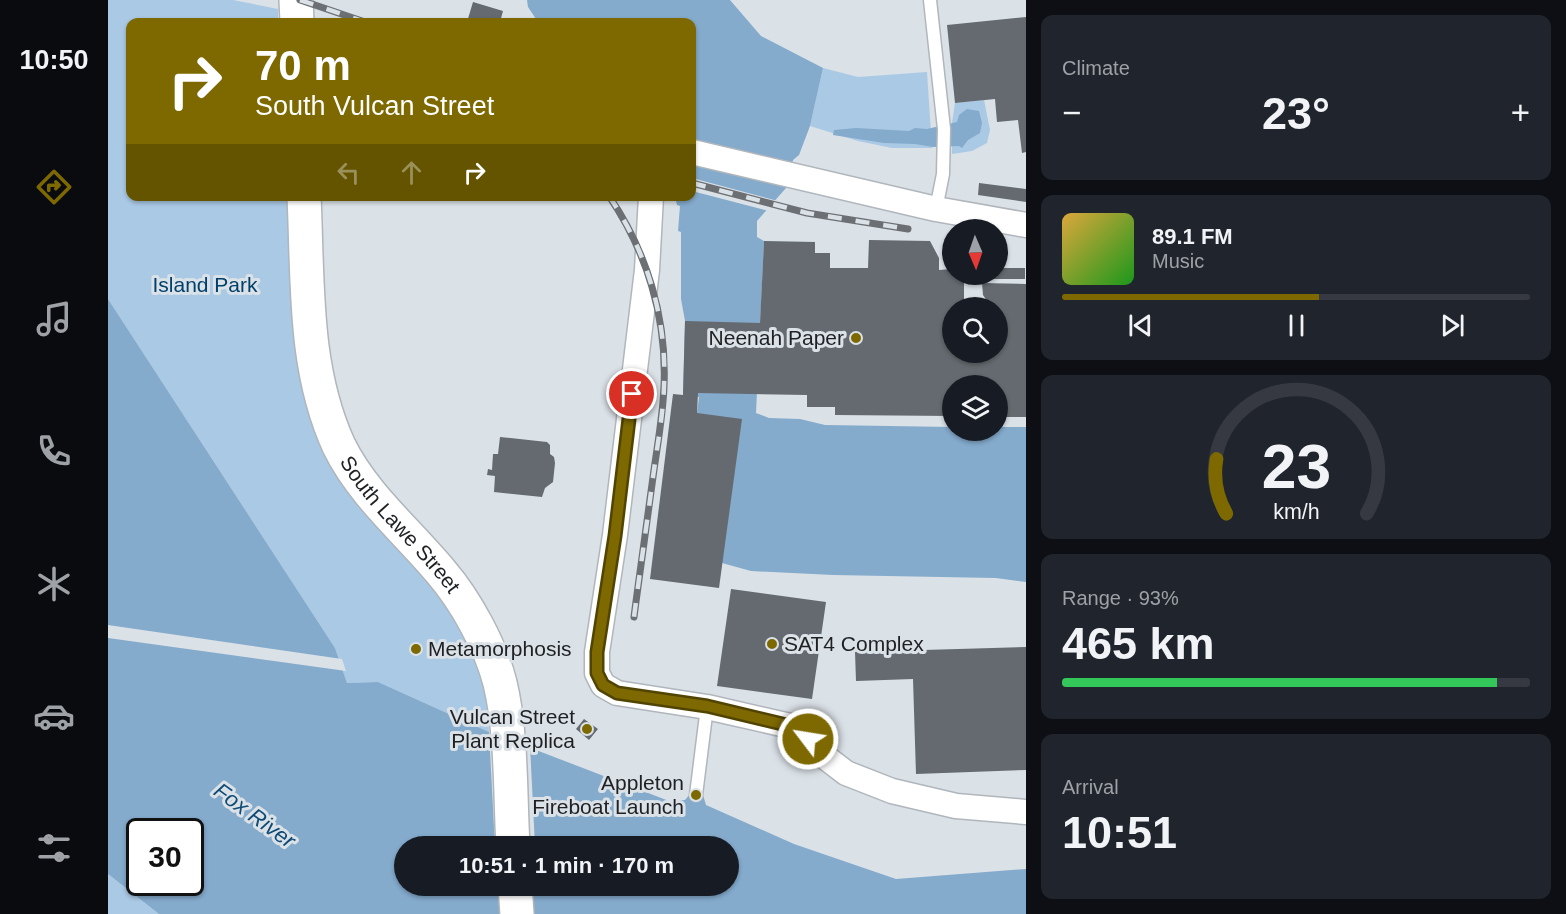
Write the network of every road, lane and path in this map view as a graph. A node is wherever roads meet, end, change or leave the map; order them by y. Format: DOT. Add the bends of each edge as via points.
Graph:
graph roads {
  1 [pos="296,0"];
  2 [pos="930,0"];
  3 [pos="297,18"];
  4 [pos="696,153"];
  5 [pos="304,201"];
  6 [pos="651,201"];
  7 [pos="936,209"];
  8 [pos="1026,225"];
  9 [pos="707,706"];
  10 [pos="696,795"];
  11 [pos="1026,812"];
  12 [pos="512,836"];
  13 [pos="516,896"];
  14 [pos="517,914"];
  1 -- 3 [label="main road"];
  2 -- 7 [label="lane" via="944,152"];
  4 -- 7 [label="street"];
  5 -- 12 [label="main road, South Lawe Street" via="311,345 321,400 339,446 358,479 443,573 471,614 497,672 507,735"];
  6 -- 9 [label="street" via="647,270 597,673 603,685 617,693"];
  7 -- 8 [label="street"];
  9 -- 10 [label="lane"];
  9 -- 11 [label="street" via="799,728 816,750 846,773 892,791 956,806"];
  13 -- 14 [label="main road"];
}
